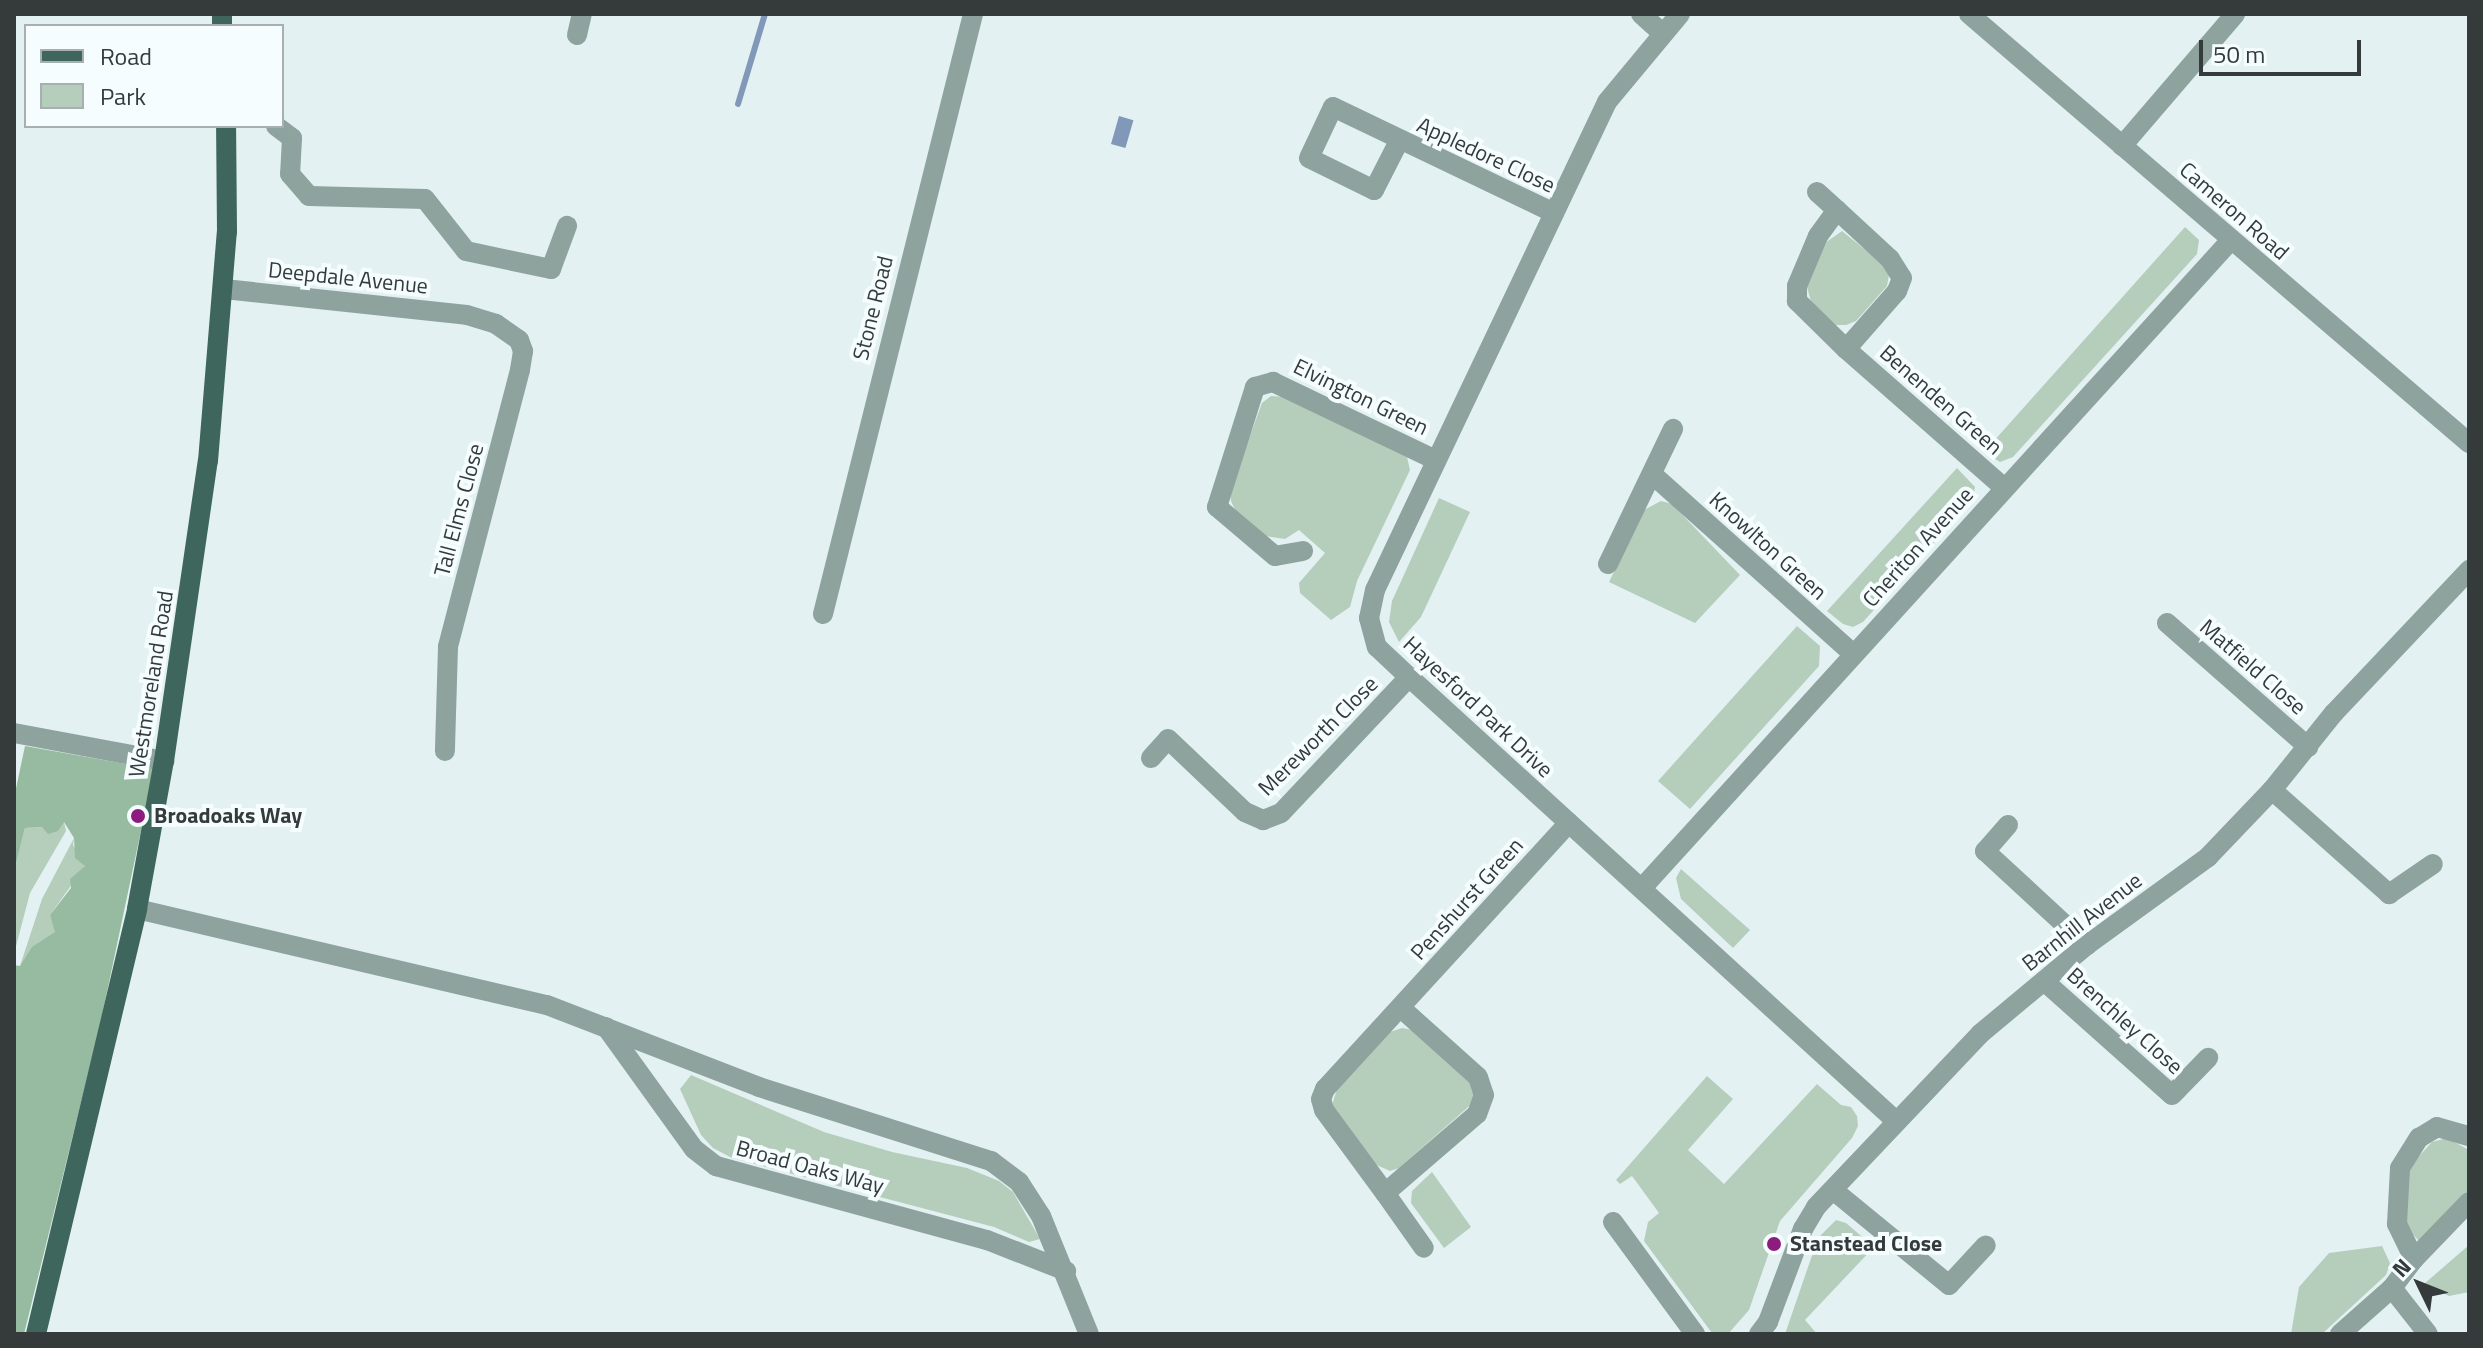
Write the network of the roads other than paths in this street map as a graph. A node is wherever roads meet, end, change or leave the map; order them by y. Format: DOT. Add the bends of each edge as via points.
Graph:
graph roads {
  1 [pos="582,14"];
  2 [pos="973,14"];
  3 [pos="1641,14"];
  4 [pos="1680,14"];
  5 [pos="1969,14"];
  6 [pos="2235,14"];
  7 [pos="1662,33"];
  8 [pos="577,35"];
  9 [pos="226,128"];
  10 [pos="279,128"];
  11 [pos="1399,141"];
  12 [pos="2122,146"];
  13 [pos="1817,192"];
  14 [pos="1837,210"];
  15 [pos="1554,213"];
  16 [pos="567,226"];
  17 [pos="2231,240"];
  18 [pos="224,289"];
  19 [pos="467,315"];
  20 [pos="1846,349"];
  21 [pos="1673,429"];
  22 [pos="2469,443"];
  23 [pos="1436,460"];
  24 [pos="1652,474"];
  25 [pos="2004,488"];
  26 [pos="1303,551"];
  27 [pos="1608,564"];
  28 [pos="2469,570"];
  29 [pos="823,614"];
  30 [pos="2167,623"];
  31 [pos="1853,654"];
  32 [pos="1409,677"];
  33 [pos="14,733"];
  34 [pos="2308,747"];
  35 [pos="445,751"];
  36 [pos="1151,758"];
  37 [pos="164,761"];
  38 [pos="2272,790"];
  39 [pos="1569,823"];
  40 [pos="2008,825"];
  41 [pos="2433,864"];
  42 [pos="1642,888"];
  43 [pos="137,909"];
  44 [pos="2087,945"];
  45 [pos="2044,981"];
  46 [pos="1401,1008"];
  47 [pos="603,1024"];
  48 [pos="2208,1058"];
  49 [pos="1897,1122"];
  50 [pos="2469,1136"];
  51 [pos="1833,1190"];
  52 [pos="1385,1193"];
  53 [pos="2467,1207"];
  54 [pos="1613,1222"];
  55 [pos="1986,1245"];
  56 [pos="1424,1248"];
  57 [pos="2414,1259"];
  58 [pos="1066,1271"];
  59 [pos="2392,1288"];
  60 [pos="36,1334"];
  61 [pos="1089,1334"];
  62 [pos="1695,1334"];
  63 [pos="1759,1334"];
  64 [pos="2340,1334"];
  65 [pos="2428,1334"];
  1 -- 8 [label="street"];
  2 -- 29 [label="street, Stone Road"];
  3 -- 7 [label="street"];
  4 -- 7 [label="street, Hayesford Park Drive"];
  5 -- 12 [label="street, Cameron Road"];
  6 -- 12 [label="street"];
  7 -- 15 [label="street, Hayesford Park Drive" via="1607,102"];
  9 -- 18 [label="main road, Westmoreland Road"];
  10 -- 16 [label="street" via="292,138 290,174 309,196 425,199 466,251 551,269"];
  11 -- 11 [label="street, Appledore Close" via="1333,107 1309,158 1374,190"];
  11 -- 15 [label="street, Appledore Close"];
  12 -- 17 [label="street, Cameron Road"];
  13 -- 14 [label="street, Benenden Green"];
  14 -- 20 [label="street, Benenden Green" via="1818,236 1797,286 1797,301"];
  14 -- 20 [label="street, Benenden Green" via="1890,259 1902,278 1897,291"];
  15 -- 23 [label="street, Hayesford Park Drive"];
  17 -- 22 [label="street, Cameron Road"];
  17 -- 25 [label="street, Cheriton Avenue"];
  18 -- 19 [label="street, Deepdale Avenue"];
  18 -- 37 [label="main road, Westmoreland Road" via="205,482"];
  19 -- 35 [label="street, Tall Elms Close" via="510,332 523,351 448,647"];
  20 -- 25 [label="street, Benenden Green"];
  21 -- 24 [label="street"];
  23 -- 26 [label="street, Elvington Green" via="1273,382 1255,387 1217,507 1275,556"];
  23 -- 32 [label="street, Hayesford Park Drive" via="1375,590 1369,618 1377,647"];
  24 -- 27 [label="street"];
  24 -- 31 [label="street, Knowlton Green"];
  25 -- 31 [label="street, Cheriton Avenue"];
  28 -- 34 [label="street, Barnhill Avenue"];
  30 -- 34 [label="street, Matfield Close"];
  31 -- 42 [label="street, Cheriton Avenue"];
  32 -- 36 [label="street, Mereworth Close" via="1281,813 1263,820 1245,812 1168,739"];
  32 -- 39 [label="street, Hayesford Park Drive"];
  33 -- 37 [label="street"];
  34 -- 38 [label="street, Barnhill Avenue"];
  37 -- 43 [label="main road, Westmoreland Road"];
  38 -- 41 [label="street" via="2389,894"];
  38 -- 44 [label="street, Barnhill Avenue" via="2208,857"];
  39 -- 42 [label="street, Hayesford Park Drive"];
  39 -- 46 [label="street, Penshurst Green"];
  40 -- 44 [label="street" via="1985,851"];
  42 -- 49 [label="street, Hayesford Park Drive"];
  43 -- 47 [label="street" via="547,1005"];
  43 -- 60 [label="main road, Westmoreland Road"];
  44 -- 45 [label="street, Barnhill Avenue"];
  45 -- 48 [label="street, Brenchley Close" via="2172,1095"];
  45 -- 49 [label="street, Barnhill Avenue" via="1980,1034"];
  46 -- 52 [label="street, Penshurst Green" via="1321,1099"];
  46 -- 52 [label="street" via="1478,1077 1484,1095 1477,1114"];
  47 -- 58 [label="street" via="759,1087 991,1161 1019,1182"];
  47 -- 58 [label="street, Broad Oaks Way" via="694,1149 716,1166 987,1240"];
  49 -- 51 [label="street, Barnhill Avenue"];
  50 -- 57 [label="street" via="2437,1127 2419,1138 2400,1168 2397,1224"];
  51 -- 55 [label="street" via="1949,1285"];
  51 -- 63 [label="street, Barnhill Avenue" via="1803,1229"];
  52 -- 56 [label="street, Penshurst Green"];
  53 -- 57 [label="street"];
  54 -- 62 [label="street"];
  57 -- 59 [label="street"];
  58 -- 61 [label="street"];
  59 -- 64 [label="street"];
  59 -- 65 [label="street"];
}
